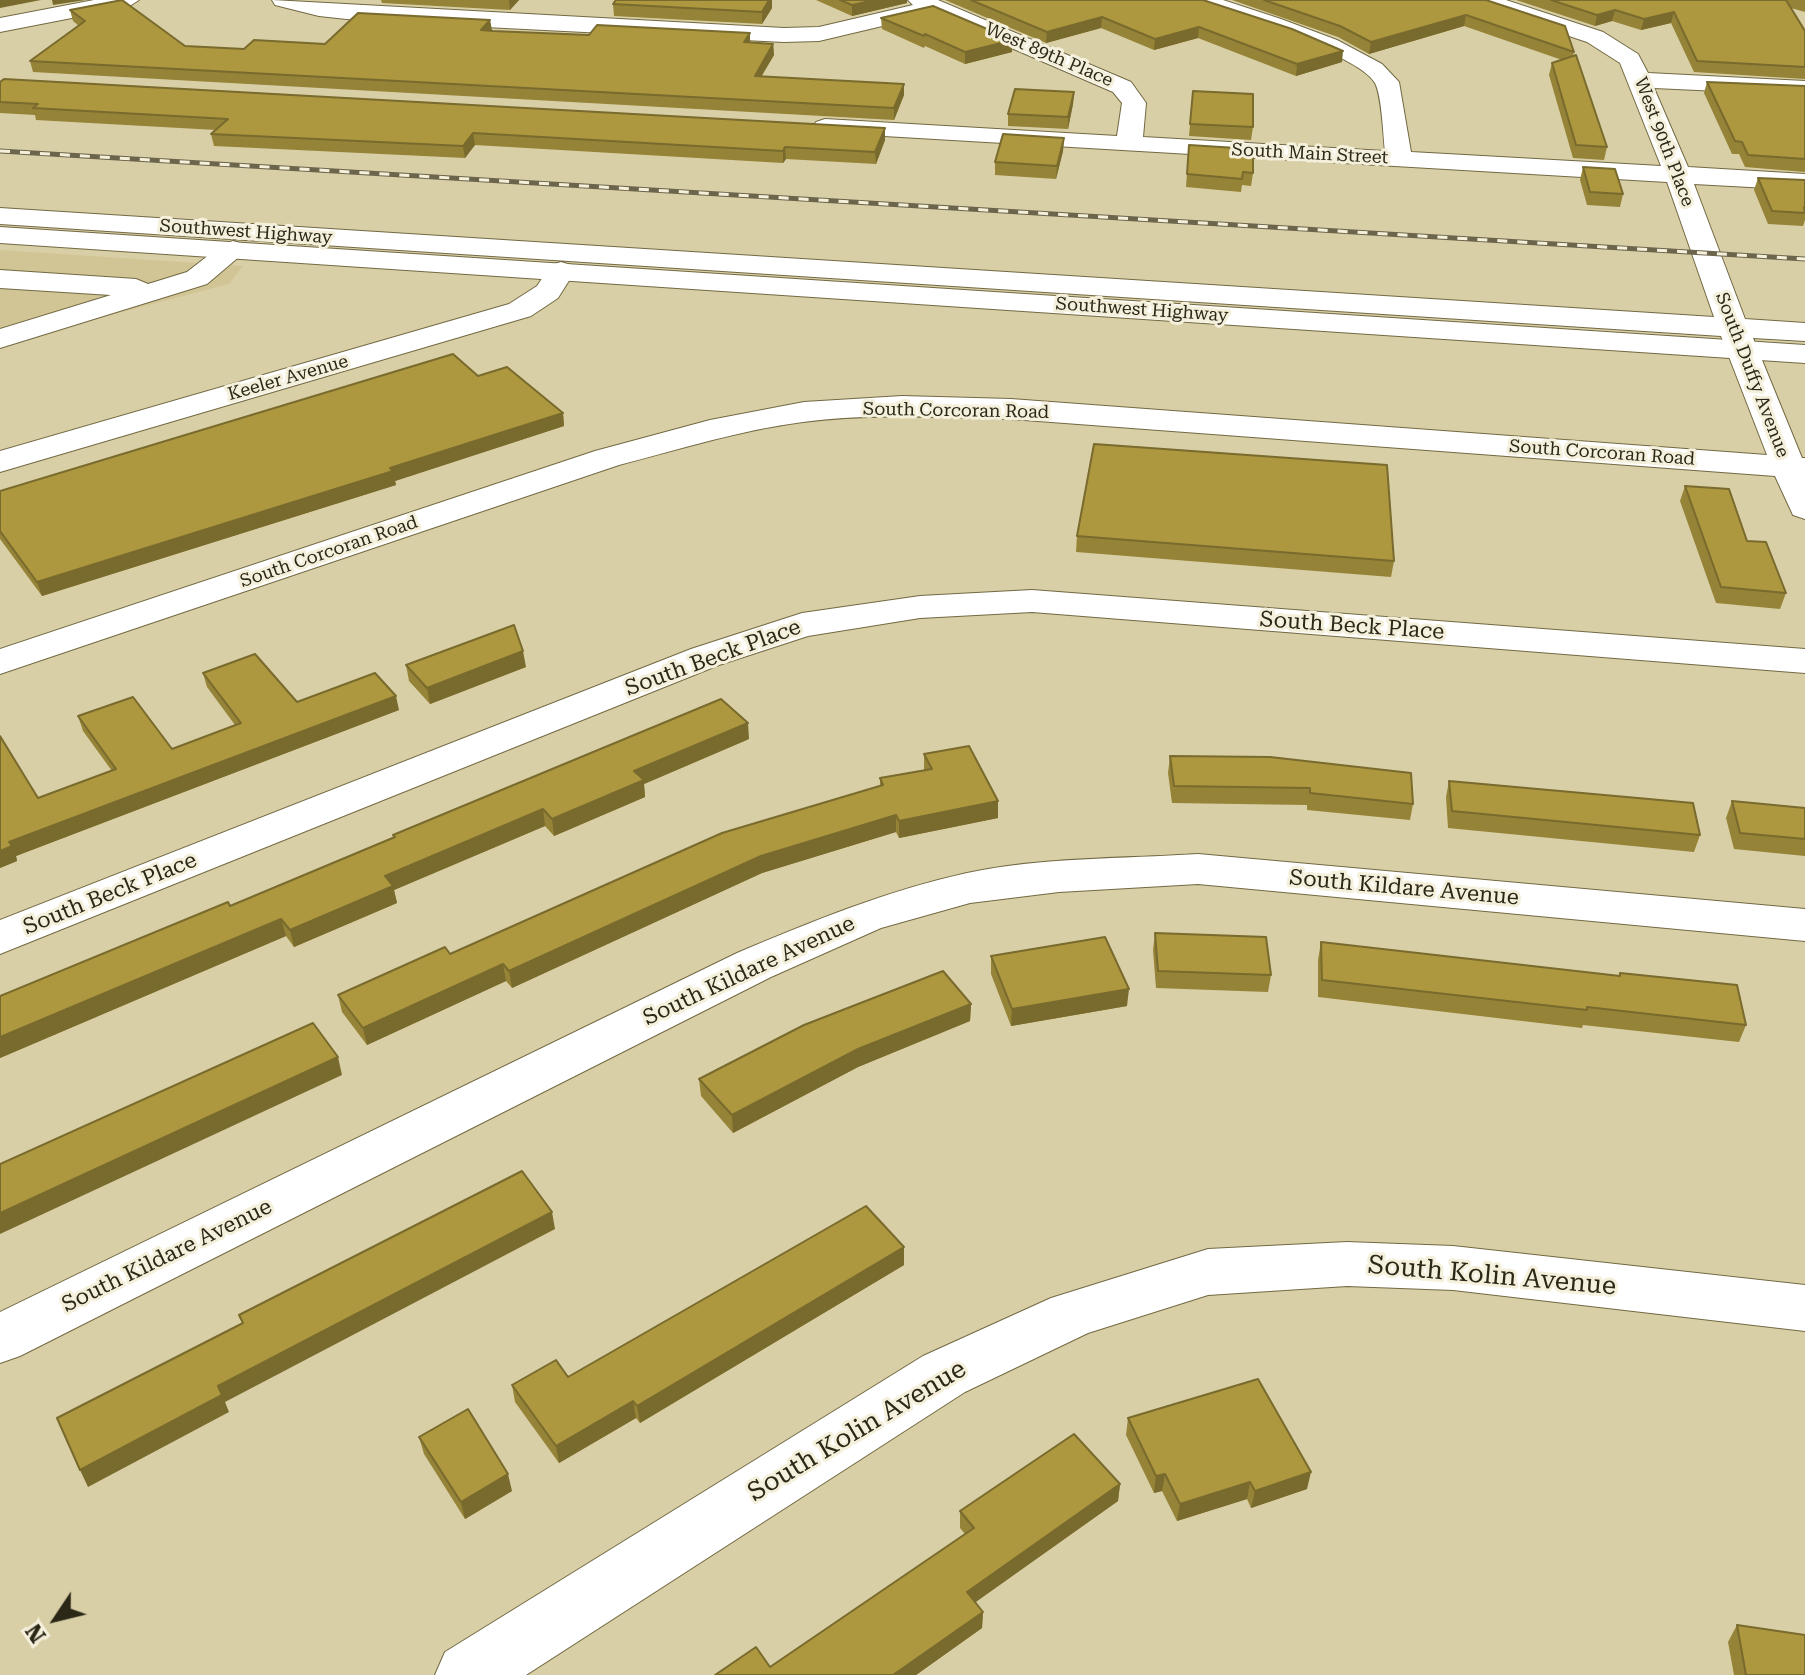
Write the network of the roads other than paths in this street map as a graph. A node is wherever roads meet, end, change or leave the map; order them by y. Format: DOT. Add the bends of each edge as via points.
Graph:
graph roads {
  1 [pos="128,0"];
  2 [pos="283,0"];
  3 [pos="580,0"];
  4 [pos="1202,0"];
  5 [pos="1484,0"];
  6 [pos="926,3"];
  7 [pos="561,24"];
  8 [pos="0,25"];
  9 [pos="1641,80"];
  10 [pos="1805,88"];
  11 [pos="795,125"];
  12 [pos="1129,144"];
  13 [pos="1399,159"];
  14 [pos="1678,175"];
  15 [pos="1805,182"];
  16 [pos="0,216"];
  17 [pos="0,235"];
  18 [pos="1701,240"];
  19 [pos="233,250"];
  20 [pos="485,257"];
  21 [pos="561,271"];
  22 [pos="0,279"];
  23 [pos="162,290"];
  24 [pos="1805,332"];
  25 [pos="0,339"];
  26 [pos="1738,339"];
  27 [pos="1805,354"];
  28 [pos="0,462"];
  29 [pos="1797,468"];
  30 [pos="1805,508"];
  31 [pos="1805,661"];
  32 [pos="0,662"];
  33 [pos="1805,925"];
  34 [pos="0,938"];
  35 [pos="1805,1308"];
  36 [pos="0,1339"];
  37 [pos="468,1675"];
  1 -- 8 [label="street"];
  2 -- 7 [label="street" via="365,14"];
  3 -- 7 [label="street"];
  4 -- 13 [label="street" via="1337,49 1380,72 1387,82"];
  5 -- 9 [label="street, West 90th Place" via="1595,37 1630,59"];
  6 -- 7 [label="street" via="804,35"];
  6 -- 12 [label="street, West 89th Place" via="1122,87 1134,103"];
  9 -- 10 [label="street"];
  9 -- 14 [label="street, West 90th Place"];
  11 -- 12 [label="street, South Main Street"];
  12 -- 13 [label="street, South Main Street"];
  13 -- 14 [label="street, South Main Street"];
  14 -- 15 [label="street, South Main Street"];
  14 -- 18 [label="street, West 90th Place"];
  16 -- 20 [label="street, Southwest Highway"];
  17 -- 19 [label="street, Southwest Highway"];
  18 -- 26 [label="street, South Duffy Avenue"];
  19 -- 20 [label="street, Southwest Highway"];
  19 -- 23 [label="street" via="197,278"];
  20 -- 21 [label="street, Southwest Highway"];
  20 -- 26 [label="street, Southwest Highway"];
  21 -- 26 [label="street, Southwest Highway"];
  21 -- 28 [label="street, Keeler Avenue" via="548,292 520,310"];
  22 -- 23 [label="street"];
  23 -- 25 [label="street"];
  24 -- 26 [label="street, Southwest Highway"];
  26 -- 27 [label="street, Southwest Highway"];
  26 -- 29 [label="street, South Duffy Avenue"];
  29 -- 30 [label="street, South Duffy Avenue"];
  29 -- 32 [label="street, South Corcoran Road" via="1011,409 902,406 804,412 607,458"];
  31 -- 34 [label="street, South Beck Place" via="1032,601 920,607 802,625 705,657"];
  33 -- 36 [label="street, South Kildare Avenue" via="1198,869 969,888 865,917 754,965"];
  35 -- 37 [label="street, South Kolin Avenue" via="1453,1268 1347,1264 1208,1272 1071,1315 944,1374"];
}
